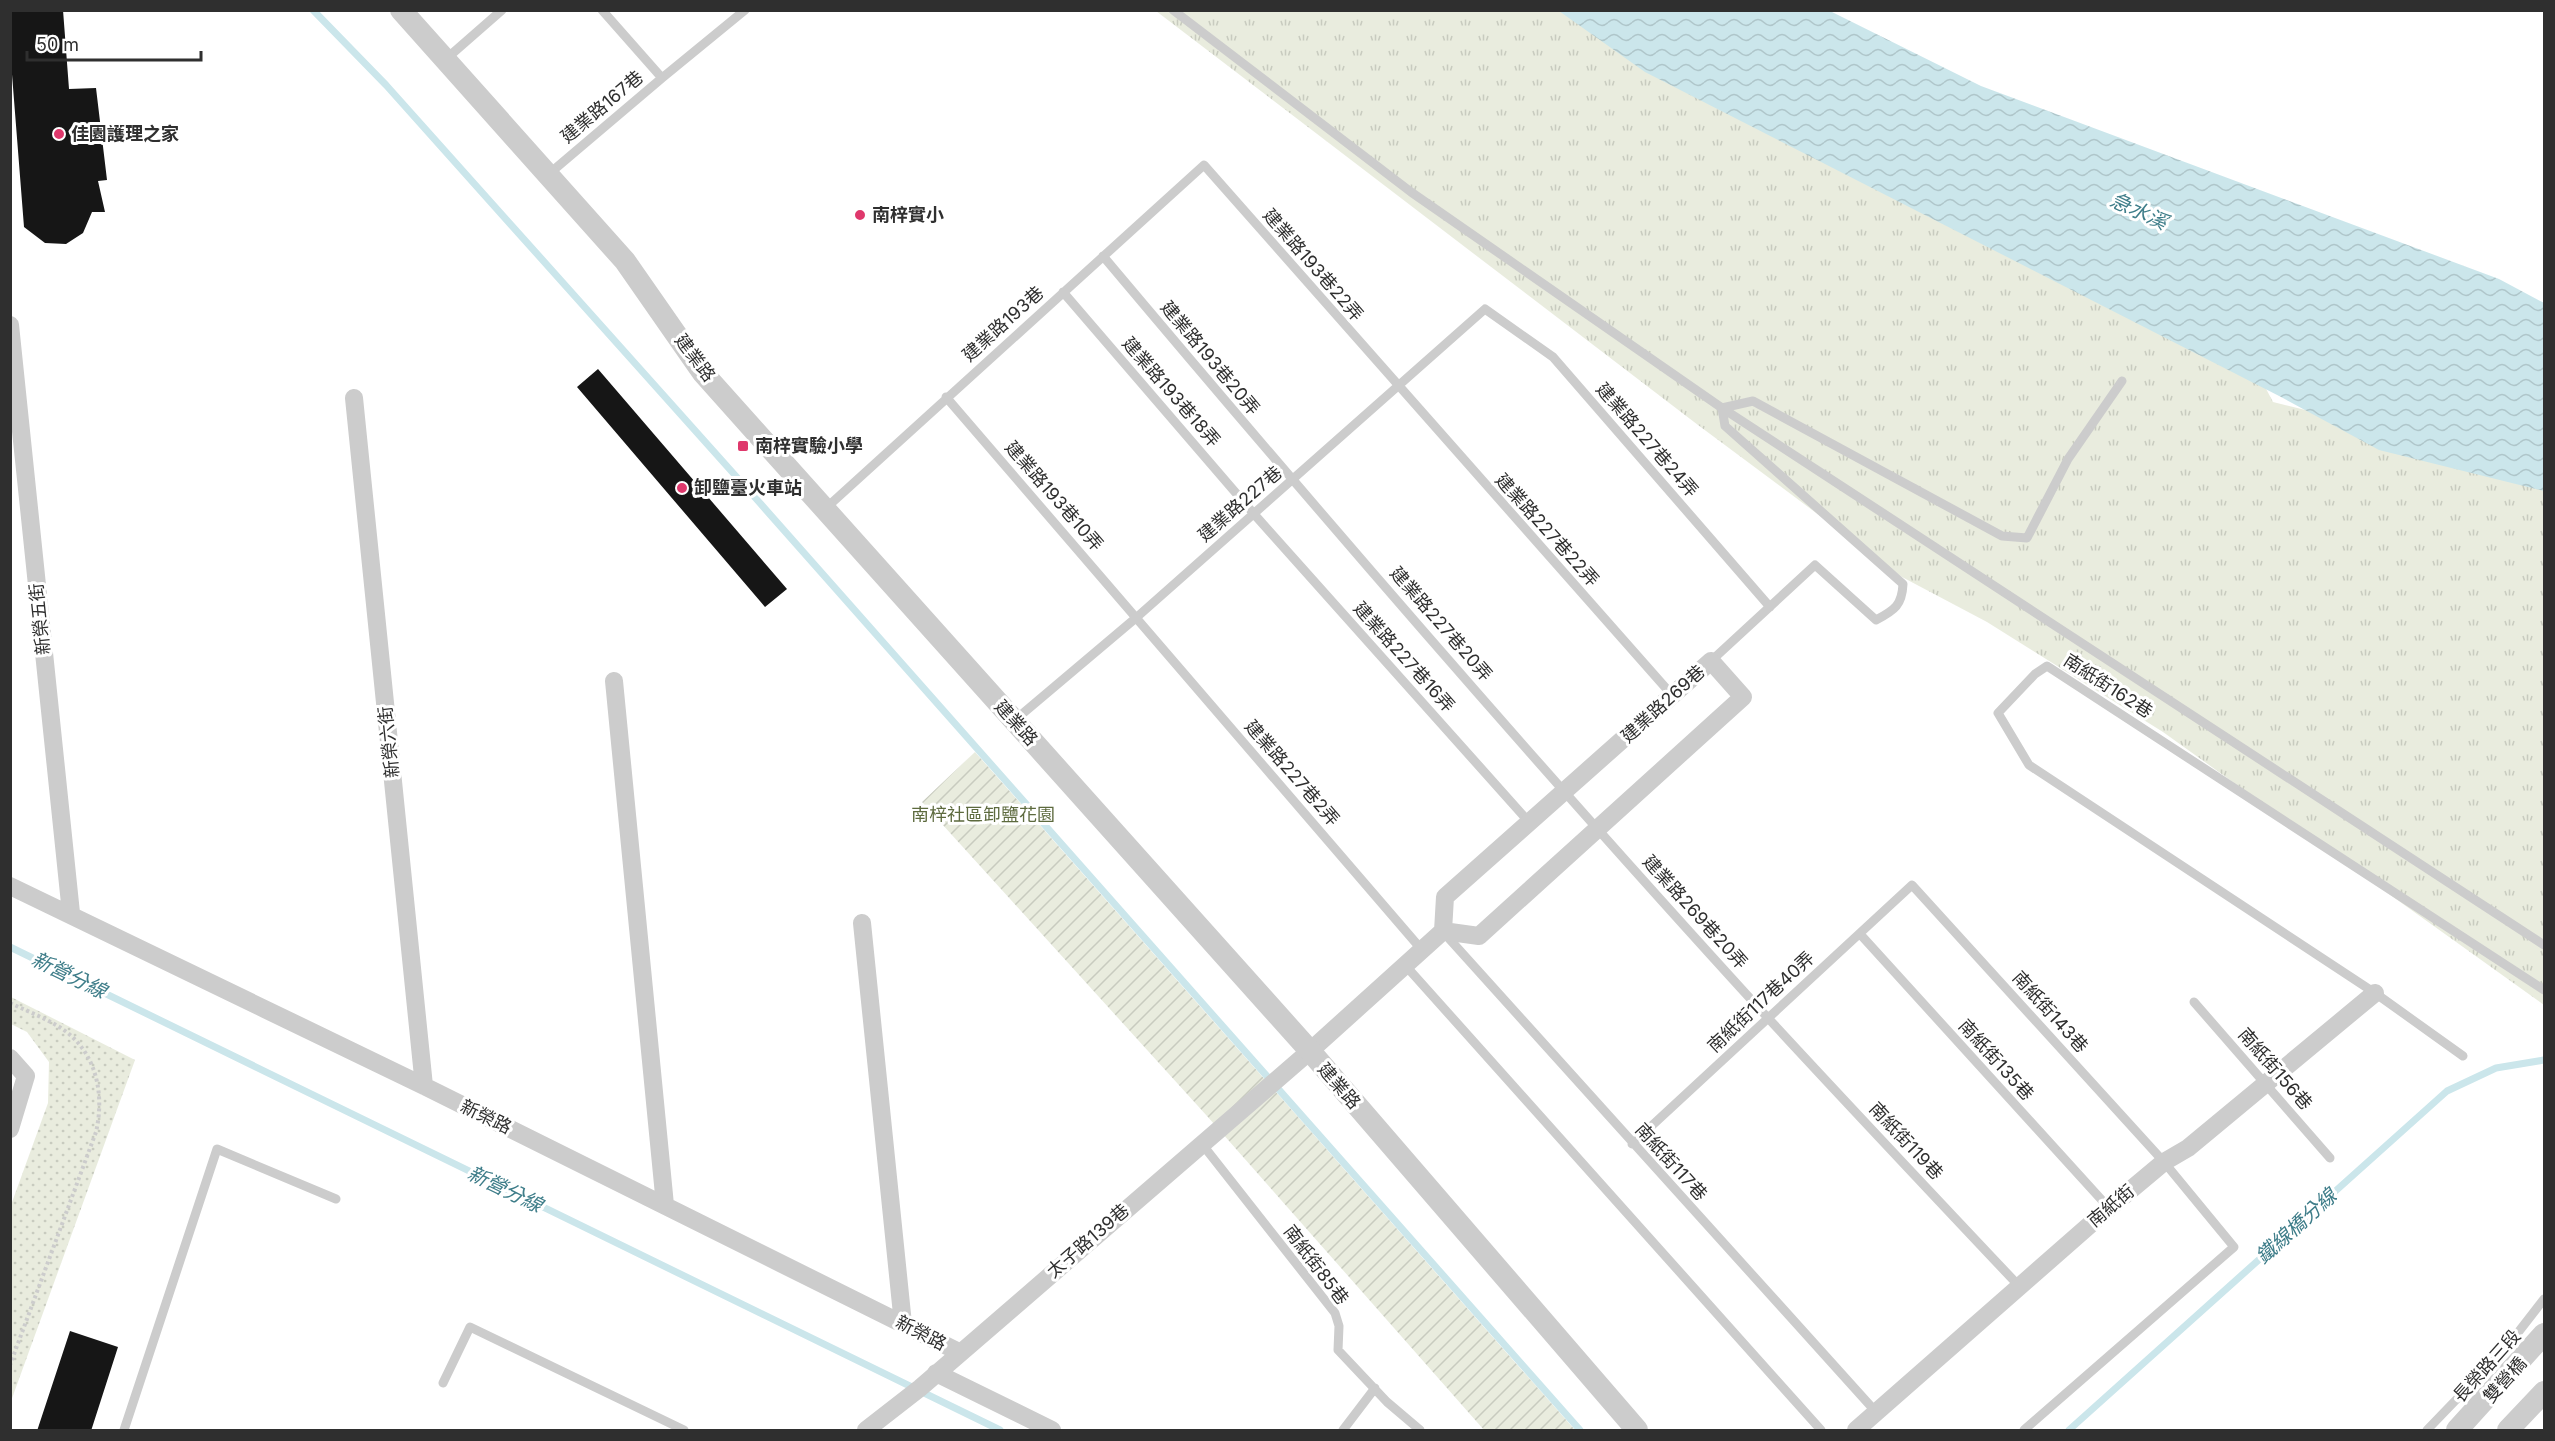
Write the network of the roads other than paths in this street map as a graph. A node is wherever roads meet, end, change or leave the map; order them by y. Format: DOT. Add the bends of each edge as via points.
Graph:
graph roads {
  1 [pos="401,10"];
  2 [pos="502,10"];
  3 [pos="602,10"];
  4 [pos="745,10"];
  5 [pos="1173,10"];
  6 [pos="446,60"];
  7 [pos="662,78"];
  8 [pos="1204,165"];
  9 [pos="550,173"];
  10 [pos="1103,256"];
  11 [pos="1063,292"];
  12 [pos="1485,309"];
  13 [pos="10,325"];
  14 [pos="2122,381"];
  15 [pos="1398,387"];
  16 [pos="946,397"];
  17 [pos="354,398"];
  18 [pos="1722,408"];
  19 [pos="1292,480"];
  20 [pos="826,508"];
  21 [pos="1254,514"];
  22 [pos="1770,607"];
  23 [pos="1137,617"];
  24 [pos="1711,661"];
  25 [pos="614,681"];
  26 [pos="1672,695"];
  27 [pos="1014,720"];
  28 [pos="1565,790"];
  29 [pos="1529,822"];
  30 [pos="1598,828"];
  31 [pos="1912,885"];
  32 [pos="10,886"];
  33 [pos="71,914"];
  34 [pos="862,923"];
  35 [pos="1443,931"];
  36 [pos="1860,934"];
  37 [pos="2544,945"];
  38 [pos="1422,950"];
  39 [pos="1405,965"];
  40 [pos="2544,990"];
  41 [pos="2375,993"];
  42 [pos="2194,1002"];
  43 [pos="1768,1018"];
  44 [pos="1310,1051"];
  45 [pos="2463,1056"];
  46 [pos="10,1058"];
  47 [pos="2266,1084"];
  48 [pos="424,1086"];
  49 [pos="10,1129"];
  50 [pos="1202,1144"];
  51 [pos="1632,1144"];
  52 [pos="2330,1158"];
  53 [pos="2164,1162"];
  54 [pos="336,1199"];
  55 [pos="665,1205"];
  56 [pos="2109,1208"];
  57 [pos="2019,1286"];
  58 [pos="2544,1299"];
  59 [pos="903,1324"];
  60 [pos="2544,1334"];
  61 [pos="959,1352"];
  62 [pos="936,1373"];
  63 [pos="442,1383"];
  64 [pos="1375,1388"];
  65 [pos="2544,1392"];
  66 [pos="1876,1412"];
  67 [pos="2460,1428"];
  68 [pos="124,1431"];
  69 [pos="684,1431"];
  70 [pos="866,1431"];
  71 [pos="1052,1431"];
  72 [pos="1343,1431"];
  73 [pos="1420,1431"];
  74 [pos="1638,1431"];
  75 [pos="1821,1431"];
  76 [pos="1856,1431"];
  77 [pos="2024,1431"];
  78 [pos="2427,1431"];
  79 [pos="2508,1431"];
  1 -- 6 [label="street, 建業路"];
  2 -- 6 [label="lane"];
  3 -- 7 [label="lane, 建業路167巷"];
  4 -- 7 [label="lane"];
  5 -- 18 [label="lane" via="1411,192"];
  6 -- 9 [label="street, 建業路"];
  7 -- 9 [label="lane, 建業路167巷"];
  8 -- 10 [label="lane, 建業路193巷"];
  8 -- 15 [label="lane, 建業路193巷22弄"];
  9 -- 20 [label="street, 建業路" via="625,261 703,373"];
  10 -- 11 [label="lane, 建業路193巷"];
  10 -- 19 [label="lane, 建業路193巷20弄"];
  11 -- 16 [label="lane, 建業路193巷"];
  11 -- 21 [label="lane, 建業路193巷18弄"];
  12 -- 15 [label="lane, 建業路227巷"];
  12 -- 22 [label="lane, 建業路227巷24弄" via="1553,357"];
  13 -- 33 [label="street, 新榮五街"];
  14 -- 18 [label="lane" via="2068,459 2027,538 2002,536 1753,401"];
  15 -- 19 [label="lane, 建業路227巷"];
  15 -- 26 [label="lane, 建業路227巷22弄"];
  16 -- 20 [label="lane, 建業路193巷"];
  16 -- 23 [label="lane, 建業路193巷10弄"];
  17 -- 48 [label="street, 新榮六街"];
  18 -- 22 [label="lane" via="1725,426 1903,584 1902,600 1889,614 1876,620 1815,565"];
  18 -- 37 [label="lane"];
  19 -- 21 [label="lane, 建業路227巷"];
  19 -- 28 [label="lane, 建業路227巷20弄"];
  20 -- 27 [label="street, 建業路"];
  21 -- 23 [label="lane, 建業路227巷"];
  21 -- 29 [label="lane, 建業路227巷16弄"];
  22 -- 24 [label="lane"];
  23 -- 27 [label="lane, 建業路227巷"];
  23 -- 38 [label="lane, 建業路227巷2弄"];
  24 -- 26 [label="street, 建業路269巷"];
  24 -- 30 [label="street, 建業路269巷" via="1743,697"];
  25 -- 55 [label="street"];
  26 -- 28 [label="street, 建業路269巷"];
  27 -- 44 [label="street, 建業路"];
  28 -- 29 [label="street, 建業路269巷"];
  28 -- 30 [label="lane, 建業路227巷20弄"];
  29 -- 35 [label="street, 建業路269巷" via="1445,897"];
  30 -- 35 [label="street, 建業路269巷" via="1479,936"];
  30 -- 43 [label="lane, 建業路269巷20弄"];
  31 -- 36 [label="lane, 南紙街117巷40弄"];
  31 -- 53 [label="lane, 南紙街143巷"];
  32 -- 33 [label="street, 新榮路"];
  33 -- 48 [label="street, 新榮路"];
  34 -- 59 [label="street"];
  35 -- 38 [label="street"];
  35 -- 51 [label="lane, 南紙街117巷"];
  36 -- 43 [label="lane, 南紙街117巷40弄"];
  36 -- 56 [label="lane, 南紙街135巷"];
  38 -- 39 [label="street"];
  39 -- 44 [label="street"];
  39 -- 75 [label="lane"];
  40 -- 41 [label="lane, 南紙街162巷" via="2047,666 1998,712 2029,765"];
  41 -- 45 [label="lane, 南紙街162巷"];
  41 -- 47 [label="street, 南紙街"];
  42 -- 47 [label="lane, 南紙街156巷"];
  43 -- 51 [label="lane, 南紙街117巷40弄"];
  43 -- 57 [label="lane, 南紙街119巷"];
  44 -- 50 [label="street, 太子路139巷"];
  44 -- 74 [label="street, 建業路"];
  46 -- 49 [label="street" via="26,1076"];
  47 -- 52 [label="lane, 南紙街156巷"];
  47 -- 53 [label="street, 南紙街" via="2188,1148"];
  48 -- 55 [label="street, 新榮路"];
  50 -- 61 [label="street, 太子路139巷"];
  50 -- 64 [label="lane, 南紙街85巷" via="1335,1313 1338,1350"];
  51 -- 66 [label="lane, 南紙街117巷"];
  53 -- 56 [label="street, 南紙街"];
  53 -- 77 [label="lane, 南紙街143巷" via="2234,1247"];
  54 -- 68 [label="lane" via="217,1149"];
  55 -- 59 [label="street, 新榮路"];
  56 -- 57 [label="street, 南紙街"];
  57 -- 66 [label="street, 南紙街"];
  58 -- 78 [label="lane, 長榮路三段" via="2506,1348"];
  59 -- 61 [label="street, 新榮路"];
  60 -- 67 [label="street, 雙營橋"];
  61 -- 62 [label="street, 太子路139巷"];
  62 -- 70 [label="street, 太子路139巷"];
  62 -- 71 [label="street"];
  63 -- 69 [label="lane" via="470,1327"];
  64 -- 72 [label="lane"];
  64 -- 73 [label="lane, 南紙街85巷"];
  65 -- 79 [label="street, 雙營橋"];
  66 -- 76 [label="street, 南紙街"];
}
